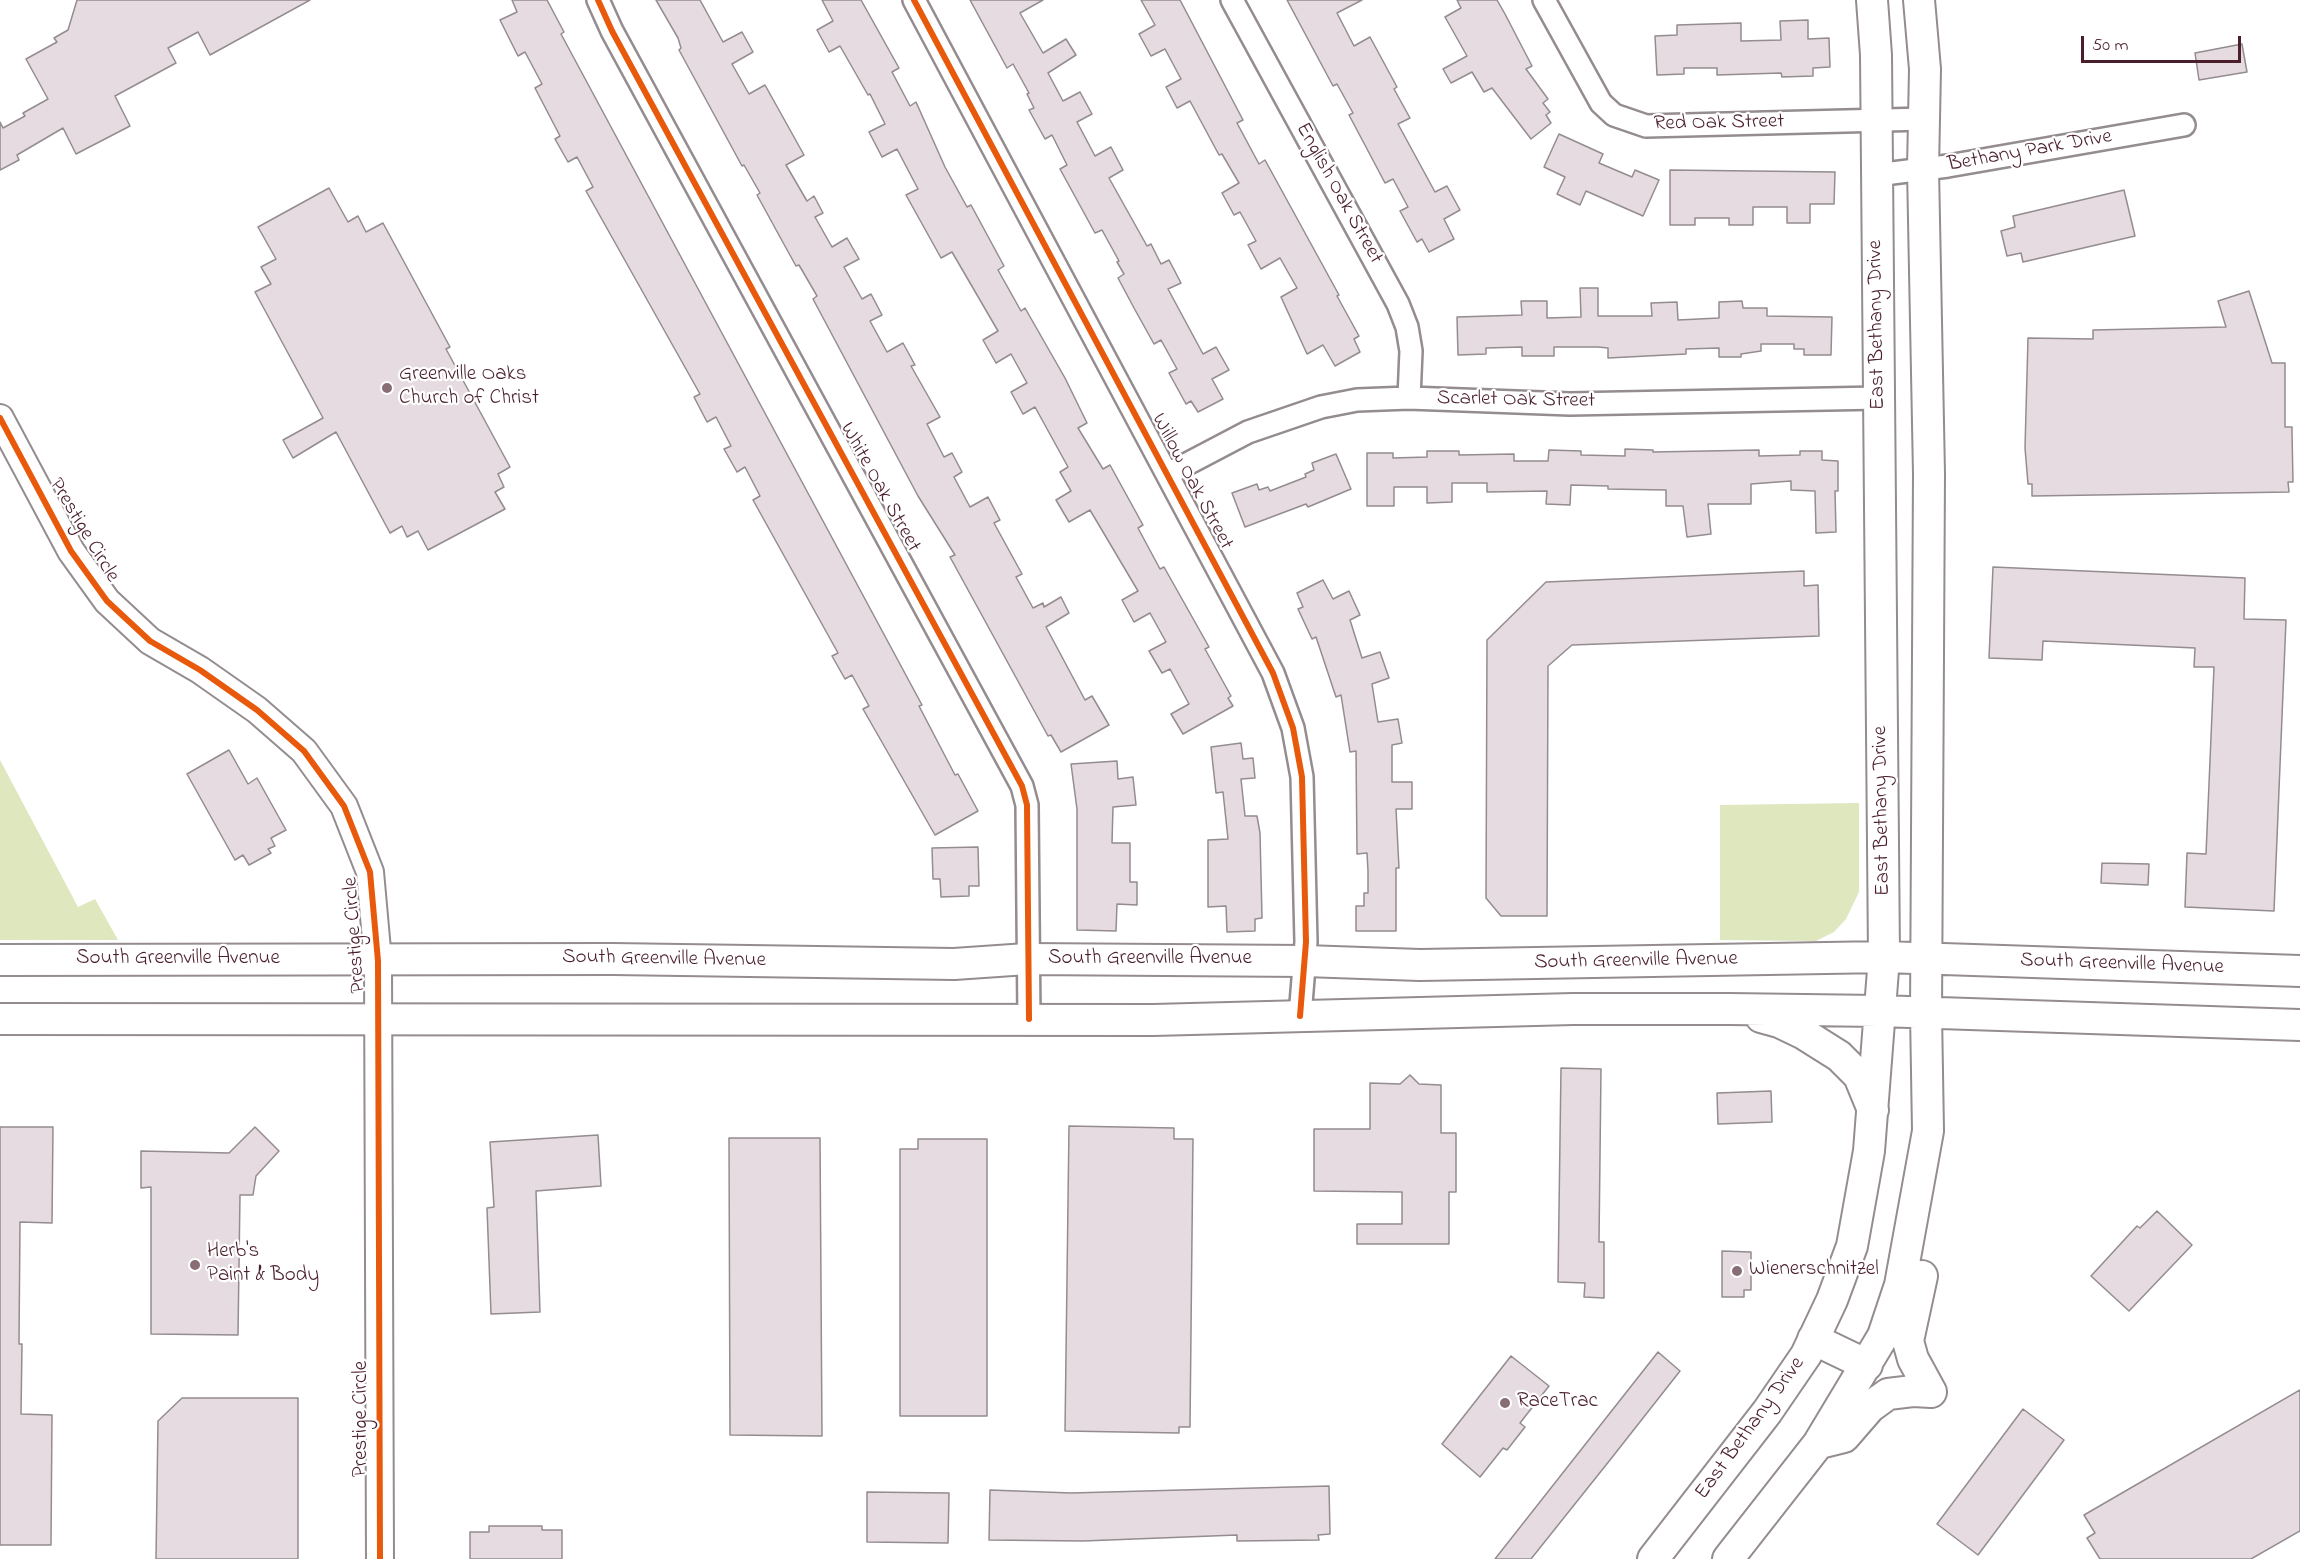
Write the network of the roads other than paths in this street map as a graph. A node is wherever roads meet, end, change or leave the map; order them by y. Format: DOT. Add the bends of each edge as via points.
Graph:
graph roads {
  1 [pos="598,0"];
  2 [pos="914,0"];
  3 [pos="1233,0"];
  4 [pos="1544,0"];
  5 [pos="1872,0"];
  6 [pos="1919,0"];
  7 [pos="1925,119"];
  8 [pos="1876,121"];
  9 [pos="2184,125"];
  10 [pos="1923,170"];
  11 [pos="1876,175"];
  12 [pos="1409,398"];
  13 [pos="1879,398"];
  14 [pos="1927,399"];
  15 [pos="0,418"];
  16 [pos="1168,474"];
  17 [pos="1881,675"];
  18 [pos="1928,675"];
  19 [pos="1884,957"];
  20 [pos="1028,959"];
  21 [pos="1928,959"];
  22 [pos="0,960"];
  23 [pos="378,961"];
  24 [pos="1305,961"];
  25 [pos="2300,971"];
  26 [pos="1729,1009"];
  27 [pos="1879,1011"];
  28 [pos="1926,1013"];
  29 [pos="1300,1016"];
  30 [pos="0,1019"];
  31 [pos="378,1019"];
  32 [pos="1029,1019"];
  33 [pos="2300,1025"];
  34 [pos="1873,1111"];
  35 [pos="1911,1229"];
  36 [pos="1813,1339"];
  37 [pos="1867,1365"];
  38 [pos="1818,1444"];
  39 [pos="380,1559"];
  40 [pos="1653,1559"];
  41 [pos="1728,1559"];
  1 -- 20 [label="street, White Oak Street" via="1022,786 1027,804"];
  2 -- 16 [label="street, Willow Oak Street"];
  3 -- 12 [label="street, English Oak Street" via="1398,304 1411,351"];
  4 -- 8 [label="street, Red Oak Street" via="1600,103 1614,115 1646,126"];
  5 -- 8 [label="main road, East Bethany Drive"];
  6 -- 7 [label="main road, East Bethany Drive"];
  7 -- 8 [label="street, Red Oak Street"];
  7 -- 10 [label="main road, East Bethany Drive"];
  8 -- 11 [label="main road, East Bethany Drive"];
  9 -- 10 [label="street, Bethany Park Drive"];
  10 -- 11 [label="street, Bethany Park Drive"];
  10 -- 14 [label="main road, East Bethany Drive"];
  11 -- 13 [label="main road, East Bethany Drive"];
  12 -- 13 [label="street, Scarlet Oak Street" via="1570,404"];
  12 -- 16 [label="street, Scarlet Oak Street" via="1357,400 1321,407 1248,432"];
  13 -- 14 [label="main road"];
  13 -- 17 [label="main road, East Bethany Drive"];
  14 -- 18 [label="main road, East Bethany Drive"];
  15 -- 23 [label="street, Prestige Circle" via="72,551 107,601 150,641 257,710 304,752 344,806 370,872"];
  16 -- 24 [label="street, Willow Oak Street" via="1272,673 1293,729 1302,777 1305,826"];
  17 -- 18 [label="main road"];
  17 -- 19 [label="main road, East Bethany Drive"];
  18 -- 21 [label="main road, East Bethany Drive"];
  19 -- 21 [label="main road, South Greenville Avenue"];
  19 -- 24 [label="main road, South Greenville Avenue" via="1420,965"];
  19 -- 27 [label="main road, East Bethany Drive"];
  20 -- 23 [label="main road, South Greenville Avenue" via="954,964 613,959"];
  20 -- 24 [label="main road, South Greenville Avenue"];
  20 -- 32 [label="street, White Oak Street"];
  21 -- 25 [label="main road, South Greenville Avenue"];
  21 -- 28 [label="main road, East Bethany Drive"];
  22 -- 23 [label="main road, South Greenville Avenue"];
  23 -- 31 [label="street, Prestige Circle"];
  24 -- 29 [label="street, Willow Oak Street"];
  26 -- 27 [label="main road"];
  26 -- 29 [label="main road"];
  26 -- 34 [label="main road" via="1779,1022 1838,1055 1859,1076"];
  27 -- 28 [label="main road"];
  27 -- 34 [label="main road, East Bethany Drive"];
  28 -- 33 [label="main road"];
  28 -- 35 [label="main road, East Bethany Drive" via="1928,1131"];
  29 -- 32 [label="main road"];
  30 -- 31 [label="main road"];
  31 -- 32 [label="main road"];
  31 -- 39 [label="street, Prestige Circle"];
  34 -- 36 [label="main road, East Bethany Drive" via="1852,1246"];
  35 -- 37 [label="main road, East Bethany Drive" via="1900,1285 1883,1336"];
  35 -- 38 [label="main road" via="1924,1268 1908,1341 1931,1392 1888,1394 1870,1407 1844,1437"];
  36 -- 37 [label="main road"];
  36 -- 40 [label="main road, East Bethany Drive" via="1767,1412"];
  37 -- 38 [label="main road, East Bethany Drive"];
  38 -- 41 [label="main road, East Bethany Drive"];
}
